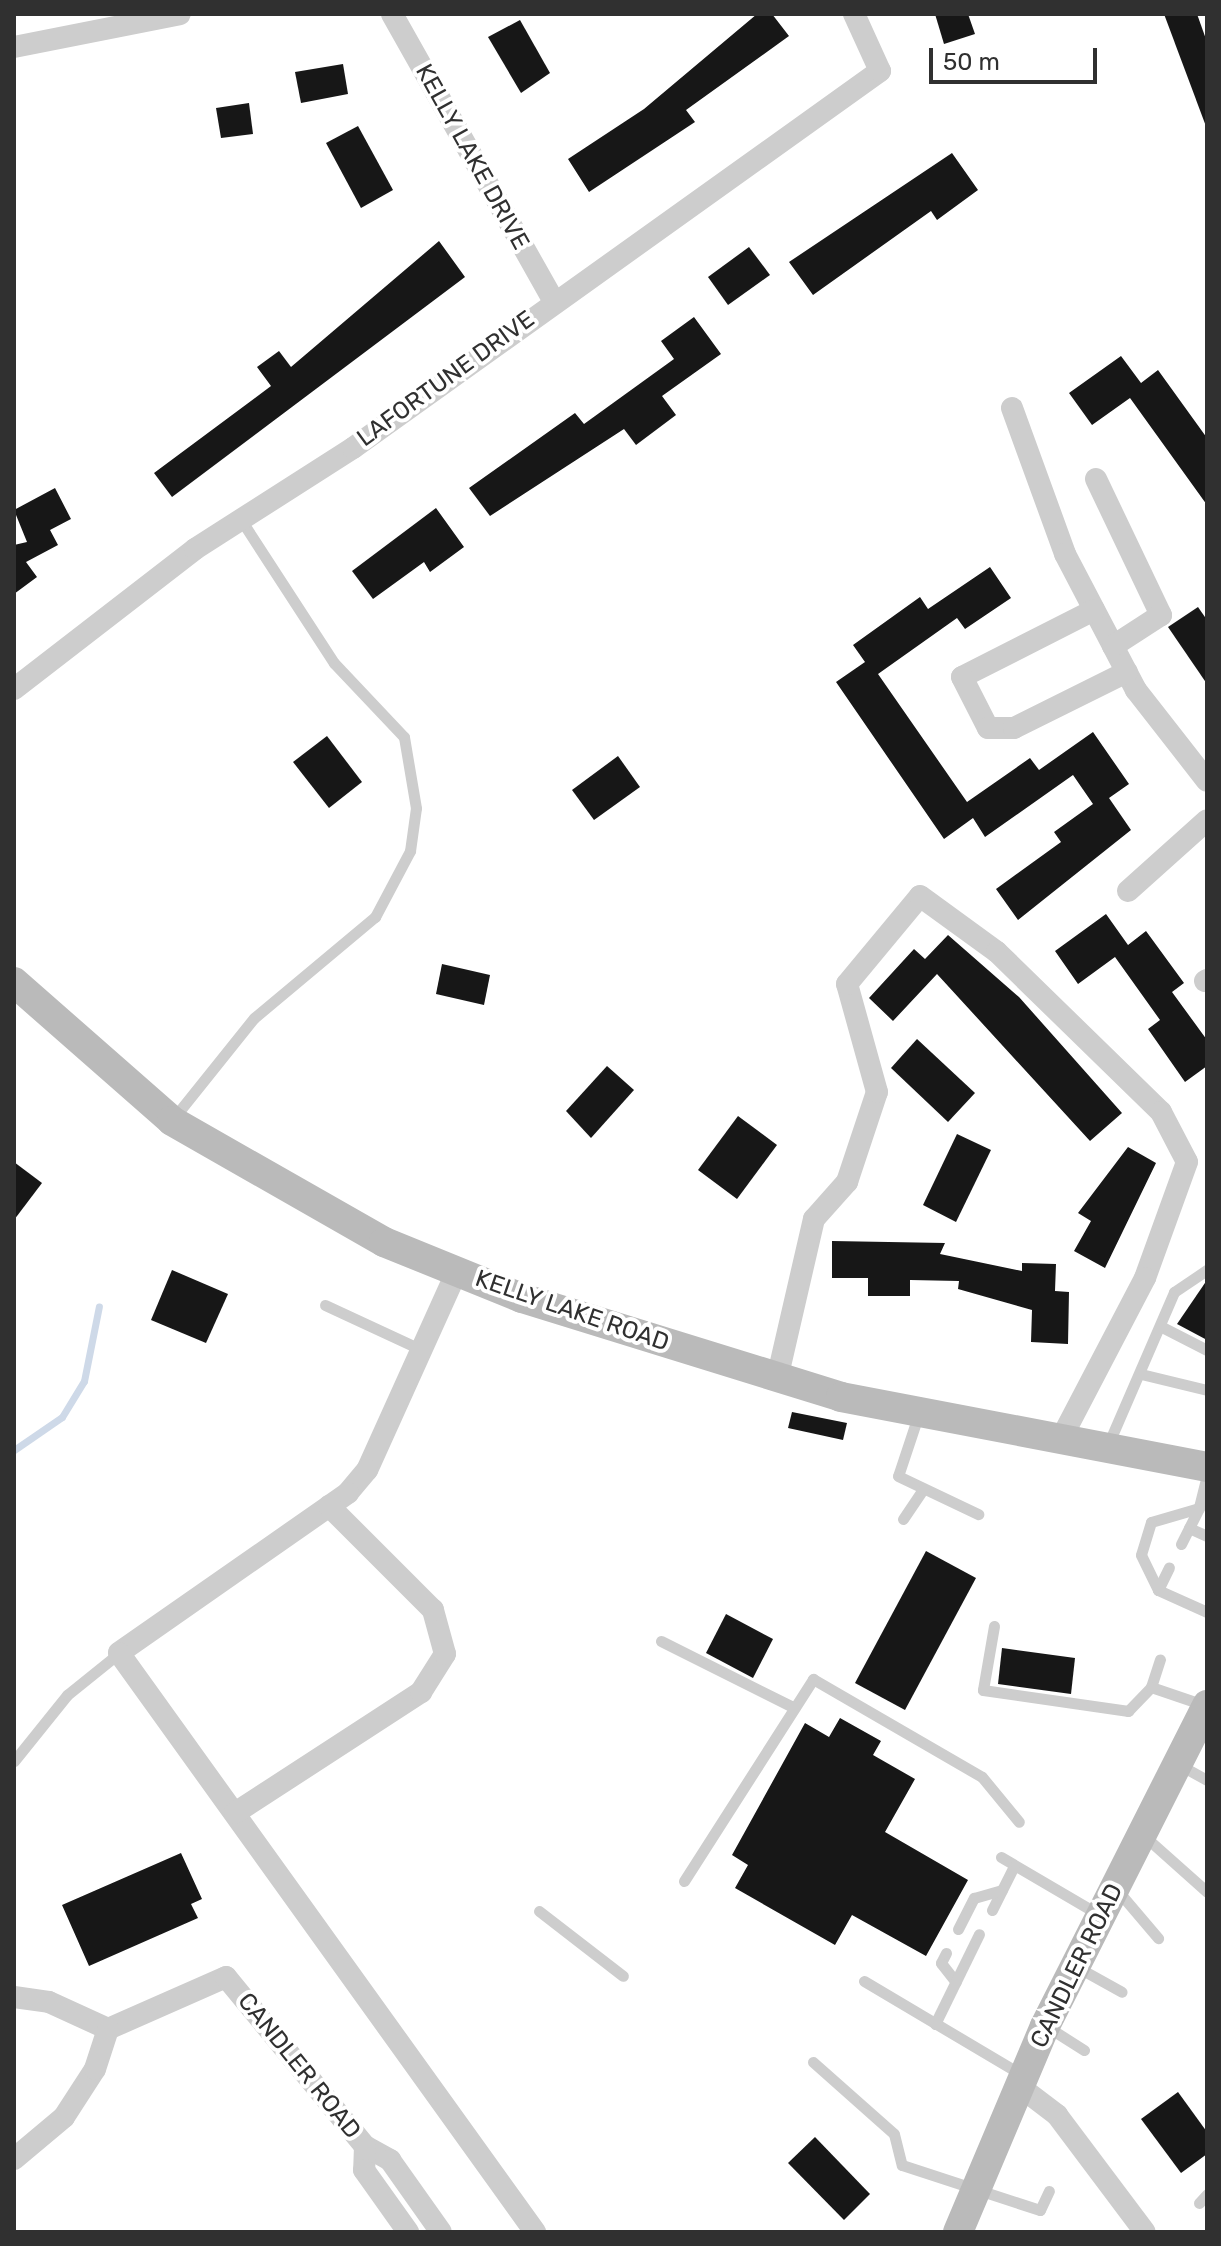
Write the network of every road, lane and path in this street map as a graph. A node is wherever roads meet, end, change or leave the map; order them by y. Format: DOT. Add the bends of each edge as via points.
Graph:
graph roads {
  1 [pos="180,14"];
  2 [pos="392,14"];
  3 [pos="854,14"];
  4 [pos="14,47"];
  5 [pos="553,300"];
  6 [pos="1012,408"];
  7 [pos="1096,479"];
  8 [pos="241,520"];
  9 [pos="1094,610"];
  10 [pos="1113,646"];
  11 [pos="1127,672"];
  12 [pos="14,689"];
  13 [pos="1207,781"];
  14 [pos="1207,820"];
  15 [pos="1128,891"];
  16 [pos="14,982"];
  17 [pos="172,1121"];
  18 [pos="1207,1270"];
  19 [pos="457,1271"];
  20 [pos="325,1305"];
  21 [pos="1162,1327"];
  22 [pos="422,1350"];
  23 [pos="1207,1350"];
  24 [pos="1141,1374"];
  25 [pos="777,1379"];
  26 [pos="1207,1390"];
  27 [pos="919,1412"];
  28 [pos="1061,1439"];
  29 [pos="1106,1448"];
  30 [pos="1207,1467"];
  31 [pos="1207,1475"];
  32 [pos="923,1489"];
  33 [pos="329,1506"];
  34 [pos="1199,1508"];
  35 [pos="978,1514"];
  36 [pos="903,1519"];
  37 [pos="1189,1528"];
  38 [pos="1207,1536"];
  39 [pos="1181,1544"];
  40 [pos="1169,1567"];
  41 [pos="1158,1590"];
  42 [pos="1207,1612"];
  43 [pos="994,1626"];
  44 [pos="661,1641"];
  45 [pos="119,1653"];
  46 [pos="1160,1659"];
  47 [pos="1151,1687"];
  48 [pos="793,1707"];
  49 [pos="1205,1712"];
  50 [pos="14,1761"];
  51 [pos="1177,1764"];
  52 [pos="1207,1780"];
  53 [pos="235,1813"];
  54 [pos="1019,1822"];
  55 [pos="1142,1834"];
  56 [pos="1001,1857"];
  57 [pos="1014,1866"];
  58 [pos="684,1881"];
  59 [pos="1115,1887"];
  60 [pos="1002,1890"];
  61 [pos="1207,1892"];
  62 [pos="992,1910"];
  63 [pos="539,1911"];
  64 [pos="1101,1916"];
  65 [pos="958,1929"];
  66 [pos="979,1934"];
  67 [pos="1158,1938"];
  68 [pos="946,1953"];
  69 [pos="1076,1966"];
  70 [pos="623,1976"];
  71 [pos="864,1981"];
  72 [pos="956,1982"];
  73 [pos="1122,1992"];
  74 [pos="14,1997"];
  75 [pos="935,2024"];
  76 [pos="1045,2026"];
  77 [pos="108,2029"];
  78 [pos="1084,2050"];
  79 [pos="813,2062"];
  80 [pos="1021,2081"];
  81 [pos="365,2146"];
  82 [pos="14,2159"];
  83 [pos="978,2184"];
  84 [pos="1049,2191"];
  85 [pos="408,2232"];
  86 [pos="441,2232"];
  87 [pos="535,2232"];
  88 [pos="958,2232"];
  89 [pos="1145,2232"];
  1 -- 4 [label="street"];
  2 -- 5 [label="street, KELLY LAKE DRIVE"];
  3 -- 5 [label="street, LAFORTUNE DRIVE" via="880,71"];
  5 -- 8 [label="street, LAFORTUNE DRIVE" via="353,448"];
  6 -- 9 [label="street" via="1065,554"];
  7 -- 10 [label="street" via="1161,615"];
  8 -- 12 [label="street, LAFORTUNE DRIVE"];
  8 -- 17 [label="lane" via="334,663 404,737 416,808 410,851 375,917 254,1018"];
  9 -- 10 [label="street"];
  9 -- 11 [label="street" via="962,677 988,728 1014,728"];
  10 -- 11 [label="street"];
  11 -- 13 [label="street"];
  14 -- 15 [label="street"];
  16 -- 17 [label="street, KELLY LAKE ROAD"];
  17 -- 19 [label="street, KELLY LAKE ROAD" via="384,1242"];
  18 -- 21 [label="lane" via="1174,1292"];
  19 -- 22 [label="street"];
  19 -- 25 [label="street, KELLY LAKE ROAD"];
  20 -- 22 [label="lane"];
  21 -- 23 [label="lane"];
  21 -- 24 [label="lane"];
  22 -- 33 [label="street" via="367,1470"];
  24 -- 26 [label="lane"];
  24 -- 29 [label="lane"];
  25 -- 27 [label="street, KELLY LAKE ROAD"];
  25 -- 28 [label="street" via="814,1219 847,1182 877,1092 847,984 920,896 997,952 1161,1112 1187,1162 1145,1278"];
  27 -- 28 [label="street, KELLY LAKE ROAD"];
  27 -- 32 [label="lane" via="898,1476"];
  28 -- 29 [label="street, KELLY LAKE ROAD"];
  29 -- 30 [label="street, KELLY LAKE ROAD"];
  31 -- 34 [label="lane"];
  32 -- 35 [label="lane"];
  32 -- 36 [label="lane"];
  33 -- 45 [label="street"];
  33 -- 53 [label="street" via="433,1610 445,1654 421,1692"];
  34 -- 37 [label="lane"];
  34 -- 41 [label="lane" via="1151,1522 1141,1555"];
  37 -- 38 [label="lane"];
  37 -- 39 [label="lane"];
  40 -- 41 [label="lane"];
  41 -- 42 [label="lane"];
  43 -- 47 [label="lane" via="983,1690 1128,1711"];
  44 -- 48 [label="lane"];
  45 -- 50 [label="lane" via="67,1695"];
  45 -- 53 [label="street"];
  46 -- 47 [label="lane"];
  47 -- 49 [label="lane"];
  48 -- 54 [label="lane" via="813,1679 982,1777"];
  48 -- 58 [label="lane"];
  49 -- 51 [label="street, CANDLER ROAD"];
  51 -- 52 [label="lane"];
  51 -- 55 [label="street, CANDLER ROAD"];
  53 -- 87 [label="street"];
  55 -- 59 [label="street, CANDLER ROAD"];
  55 -- 61 [label="lane"];
  56 -- 57 [label="lane"];
  57 -- 60 [label="lane"];
  57 -- 64 [label="lane"];
  59 -- 64 [label="street, CANDLER ROAD"];
  59 -- 67 [label="lane"];
  60 -- 62 [label="lane"];
  60 -- 65 [label="lane" via="974,1898"];
  63 -- 70 [label="lane"];
  64 -- 69 [label="street, CANDLER ROAD"];
  66 -- 72 [label="lane"];
  68 -- 72 [label="lane" via="941,1963"];
  69 -- 73 [label="lane"];
  69 -- 76 [label="street, CANDLER ROAD"];
  71 -- 75 [label="lane"];
  72 -- 75 [label="lane"];
  74 -- 77 [label="street" via="49,2002"];
  75 -- 80 [label="lane"];
  76 -- 78 [label="lane"];
  76 -- 80 [label="street, CANDLER ROAD"];
  77 -- 81 [label="street, CANDLER ROAD" via="226,1977"];
  77 -- 82 [label="street" via="95,2069 64,2117"];
  79 -- 83 [label="lane" via="894,2134 902,2165"];
  80 -- 83 [label="street, CANDLER ROAD"];
  80 -- 89 [label="street" via="1057,2115"];
  81 -- 85 [label="street, CANDLER ROAD" via="364,2170"];
  81 -- 86 [label="street, CANDLER ROAD" via="390,2160"];
  83 -- 84 [label="lane" via="1040,2210"];
  83 -- 88 [label="street, CANDLER ROAD"];
}
